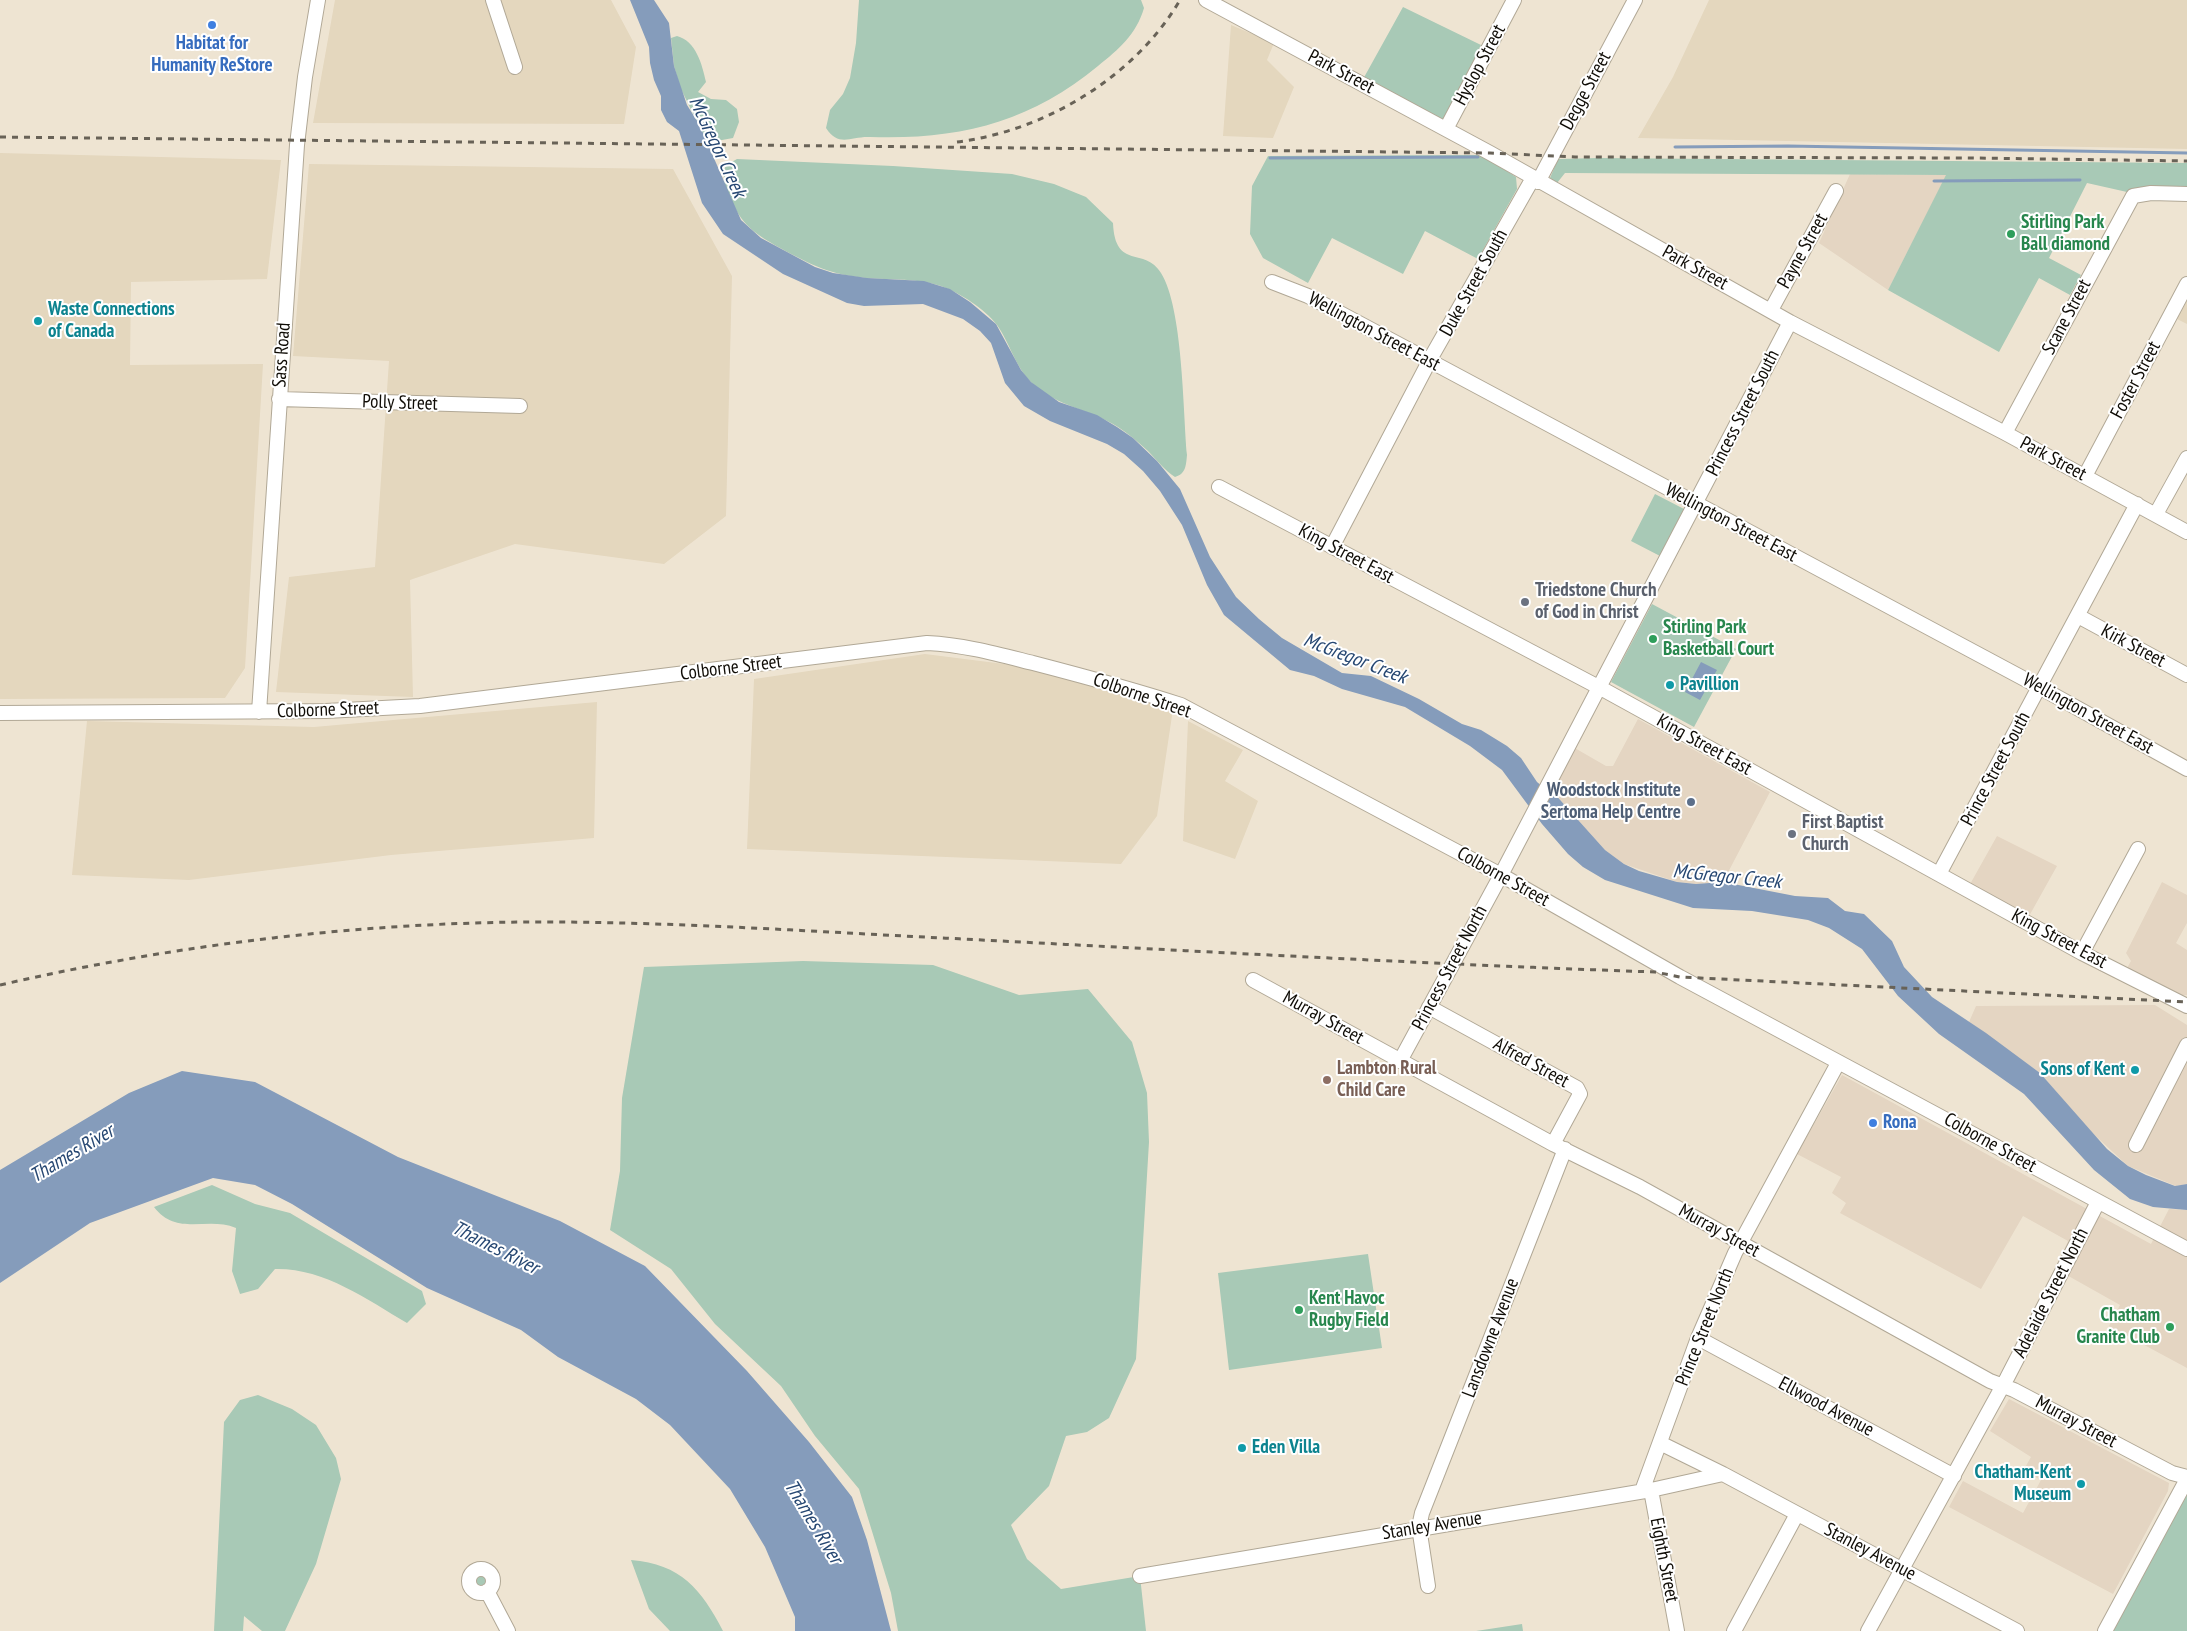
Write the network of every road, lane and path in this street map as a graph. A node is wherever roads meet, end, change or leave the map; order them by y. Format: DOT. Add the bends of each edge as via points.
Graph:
graph roads {
  1 [pos="318,0"];
  2 [pos="493,0"];
  3 [pos="1206,0"];
  4 [pos="1514,0"];
  5 [pos="1635,0"];
  6 [pos="515,67"];
  7 [pos="1446,129"];
  8 [pos="1535,180"];
  9 [pos="1836,191"];
  10 [pos="2187,194"];
  11 [pos="1272,282"];
  12 [pos="2187,284"];
  13 [pos="1771,310"];
  14 [pos="1790,322"];
  15 [pos="1430,361"];
  16 [pos="279,399"];
  17 [pos="520,406"];
  18 [pos="2005,433"];
  19 [pos="2187,458"];
  20 [pos="2085,476"];
  21 [pos="1219,487"];
  22 [pos="1695,504"];
  23 [pos="2137,504"];
  24 [pos="2156,514"];
  25 [pos="2187,532"];
  26 [pos="1332,547"];
  27 [pos="2078,616"];
  28 [pos="2187,675"];
  29 [pos="1598,687"];
  30 [pos="2040,687"];
  31 [pos="259,712"];
  32 [pos="0,713"];
  33 [pos="2187,770"];
  34 [pos="2138,849"];
  35 [pos="1939,874"];
  36 [pos="1501,875"];
  37 [pos="2082,953"];
  38 [pos="1253,980"];
  39 [pos="2187,1006"];
  40 [pos="1429,1007"];
  41 [pos="2187,1045"];
  42 [pos="1400,1061"];
  43 [pos="1838,1063"];
  44 [pos="2136,1145"];
  45 [pos="1559,1147"];
  46 [pos="2098,1202"];
  47 [pos="1741,1243"];
  48 [pos="2187,1249"];
  49 [pos="1698,1338"];
  50 [pos="2003,1385"];
  51 [pos="1660,1443"];
  52 [pos="1723,1474"];
  53 [pos="1954,1476"];
  54 [pos="2187,1478"];
  55 [pos="1646,1491"];
  56 [pos="1798,1514"];
  57 [pos="1419,1528"];
  58 [pos="1902,1569"];
  59 [pos="1140,1576"];
  60 [pos="1428,1586"];
  61 [pos="487,1591"];
  62 [pos="508,1631"];
  63 [pos="1677,1631"];
  64 [pos="1734,1631"];
  65 [pos="1868,1631"];
  66 [pos="2018,1631"];
  67 [pos="2105,1631"];
  1 -- 16 [label="street, Sass Road" via="297,146"];
  2 -- 6 [label="street"];
  3 -- 7 [label="street, Park Street"];
  4 -- 7 [label="street, Hyslop Street"];
  5 -- 8 [label="street, Degge Street"];
  7 -- 8 [label="street, Park Street"];
  8 -- 13 [label="street, Park Street"];
  8 -- 15 [label="street, Duke Street South"];
  9 -- 13 [label="street, Payne Street"];
  10 -- 18 [label="street, Scane Street" via="2133,196"];
  11 -- 15 [label="street, Wellington Street East" via="1308,296"];
  12 -- 20 [label="street, Foster Street"];
  13 -- 14 [label="street, Park Street"];
  14 -- 18 [label="street, Park Street"];
  14 -- 22 [label="street, Princess Street South"];
  15 -- 22 [label="street, Wellington Street East"];
  15 -- 26 [label="street, Duke Street South"];
  16 -- 17 [label="street, Polly Street"];
  16 -- 31 [label="street, Sass Road"];
  18 -- 20 [label="street, Park Street"];
  19 -- 24 [label="street"];
  20 -- 23 [label="street, Park Street"];
  21 -- 26 [label="street, King Street East"];
  22 -- 29 [label="street, Princess Street South"];
  22 -- 30 [label="street, Wellington Street East"];
  23 -- 24 [label="street, Park Street"];
  23 -- 27 [label="street, Prince Street South"];
  24 -- 25 [label="street, Park Street"];
  26 -- 29 [label="street, King Street East"];
  27 -- 28 [label="street, Kirk Street"];
  27 -- 30 [label="street, Prince Street South"];
  29 -- 35 [label="street, King Street East"];
  29 -- 36 [label="street, Princess Street South"];
  30 -- 33 [label="street, Wellington Street East"];
  30 -- 35 [label="street, Prince Street South"];
  31 -- 32 [label="street, Colborne Street"];
  31 -- 36 [label="street, Colborne Street" via="420,706 927,643 958,644 1181,705"];
  34 -- 37 [label="street"];
  35 -- 37 [label="street, King Street East"];
  36 -- 40 [label="street, Princess Street North"];
  36 -- 43 [label="street, Colborne Street"];
  37 -- 39 [label="street, King Street East"];
  38 -- 42 [label="street, Murray Street"];
  40 -- 42 [label="street, Princess Street North"];
  40 -- 45 [label="street, Alfred Street" via="1577,1088 1580,1094"];
  41 -- 44 [label="street"];
  42 -- 45 [label="street, Murray Street"];
  43 -- 46 [label="street, Colborne Street"];
  43 -- 47 [label="street, Prince Street North"];
  45 -- 47 [label="street, Murray Street"];
  45 -- 57 [label="street, Lansdowne Avenue" via="1422,1512"];
  46 -- 48 [label="street, Colborne Street"];
  46 -- 50 [label="street, Adelaide Street North"];
  47 -- 49 [label="street, Prince Street North"];
  47 -- 50 [label="street, Murray Street" via="1990,1381"];
  49 -- 51 [label="street, Prince Street North"];
  49 -- 53 [label="street, Ellwood Avenue"];
  50 -- 53 [label="street, Adelaide Street North"];
  50 -- 54 [label="street, Murray Street"];
  51 -- 52 [label="street, Stanley Avenue"];
  51 -- 55 [label="street, Prince Street North"];
  52 -- 55 [label="street, Stanley Avenue"];
  52 -- 56 [label="street, Stanley Avenue"];
  53 -- 58 [label="street, Adelaide Street North"];
  54 -- 67 [label="street"];
  55 -- 57 [label="street, Stanley Avenue"];
  55 -- 63 [label="street, Eighth Street"];
  56 -- 58 [label="street, Stanley Avenue"];
  56 -- 64 [label="street"];
  57 -- 59 [label="street, Stanley Avenue"];
  57 -- 60 [label="street"];
  58 -- 65 [label="street, Adelaide Street North"];
  58 -- 66 [label="street, Stanley Avenue"];
  61 -- 62 [label="street"];
}
